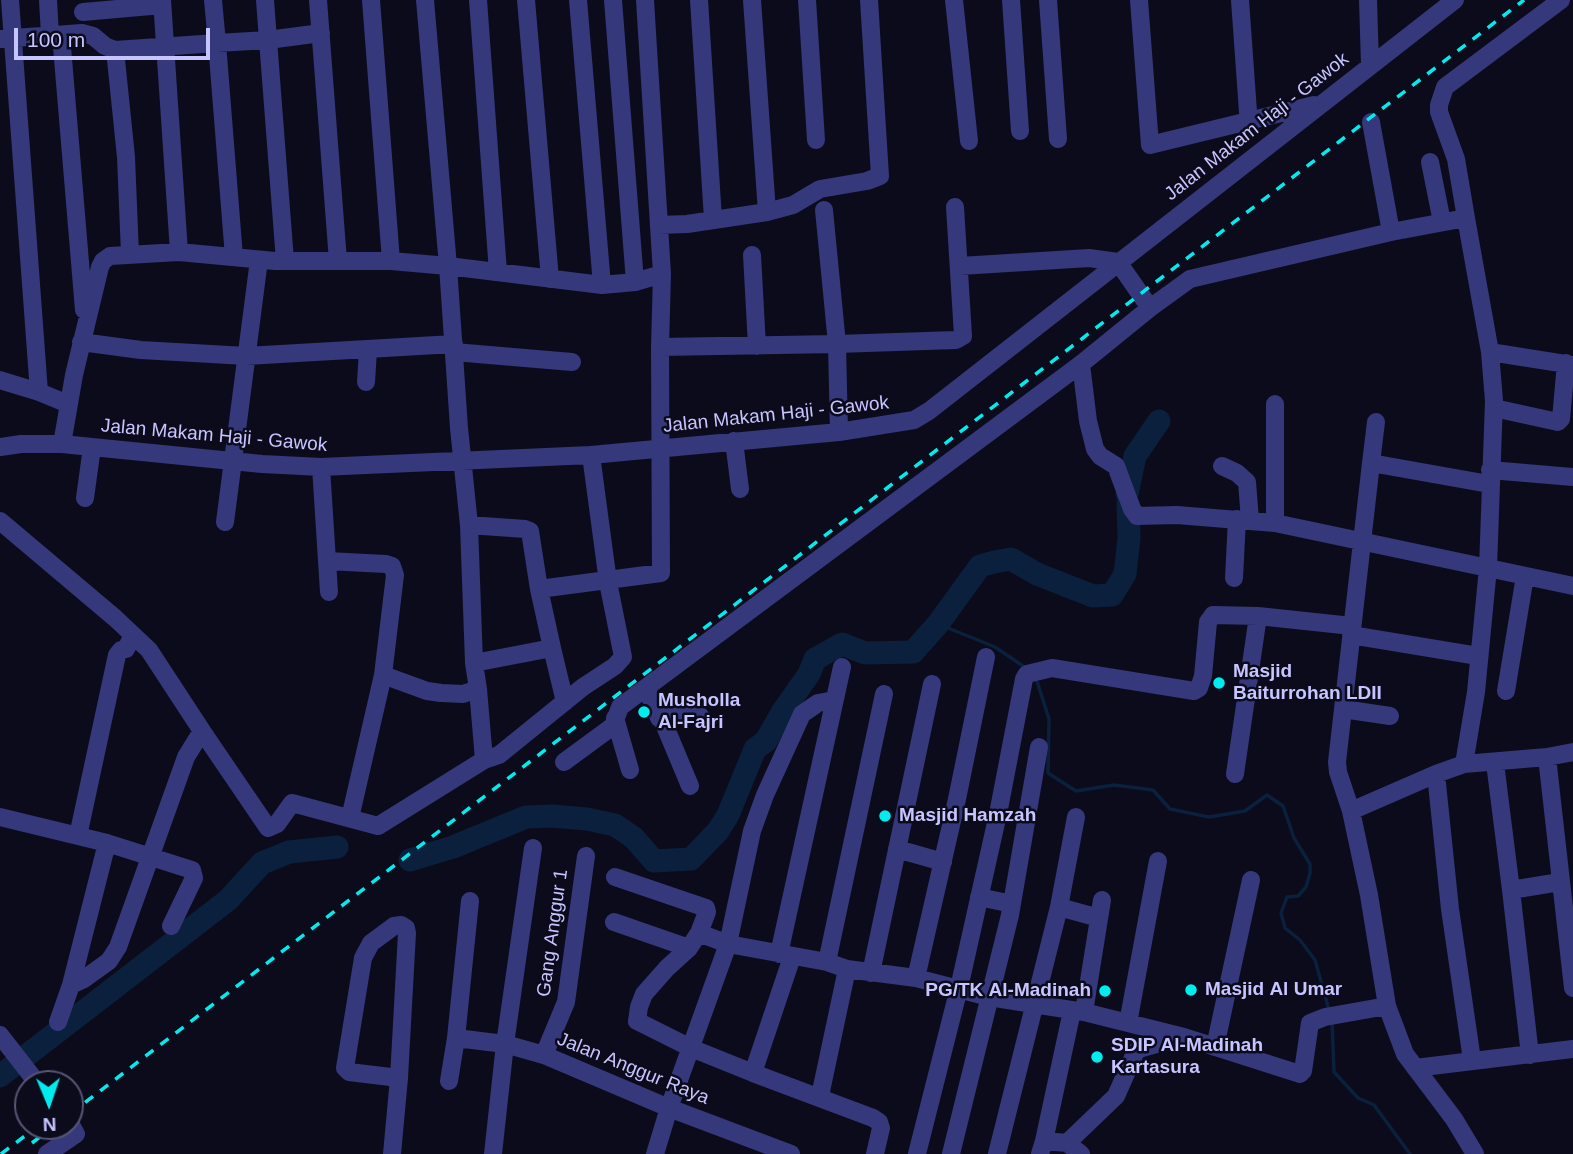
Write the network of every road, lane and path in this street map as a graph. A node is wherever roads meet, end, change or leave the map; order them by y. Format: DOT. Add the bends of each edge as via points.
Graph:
graph roads {
  1 [pos="10,0"];
  2 [pos="48,0"];
  3 [pos="213,0"];
  4 [pos="265,0"];
  5 [pos="318,0"];
  6 [pos="371,0"];
  7 [pos="425,0"];
  8 [pos="478,0"];
  9 [pos="526,0"];
  10 [pos="578,0"];
  11 [pos="612,0"];
  12 [pos="645,0"];
  13 [pos="699,0"];
  14 [pos="752,0"];
  15 [pos="807,0"];
  16 [pos="869,0"];
  17 [pos="954,0"];
  18 [pos="1011,0"];
  19 [pos="1048,0"];
  20 [pos="1139,0"];
  21 [pos="1240,0"];
  22 [pos="1368,0"];
  23 [pos="1455,0"];
  24 [pos="1561,0"];
  25 [pos="162,3"];
  26 [pos="82,6"];
  27 [pos="85,33"];
  28 [pos="321,33"];
  29 [pos="55,35"];
  30 [pos="6,38"];
  31 [pos="268,40"];
  32 [pos="217,43"];
  33 [pos="166,46"];
  34 [pos="115,50"];
  35 [pos="1370,65"];
  36 [pos="1321,103"];
  37 [pos="1248,112"];
  38 [pos="1371,122"];
  39 [pos="1020,131"];
  40 [pos="1058,139"];
  41 [pos="816,141"];
  42 [pos="969,141"];
  43 [pos="1430,162"];
  44 [pos="955,207"];
  45 [pos="824,210"];
  46 [pos="767,212"];
  47 [pos="1466,218"];
  48 [pos="713,219"];
  49 [pos="1442,222"];
  50 [pos="659,225"];
  51 [pos="1391,232"];
  52 [pos="178,253"];
  53 [pos="130,254"];
  54 [pos="752,255"];
  55 [pos="233,257"];
  56 [pos="259,260"];
  57 [pos="285,261"];
  58 [pos="338,261"];
  59 [pos="391,261"];
  60 [pos="1118,262"];
  61 [pos="448,266"];
  62 [pos="960,266"];
  63 [pos="498,272"];
  64 [pos="662,274"];
  65 [pos="550,279"];
  66 [pos="635,282"];
  67 [pos="602,285"];
  68 [pos="1150,308"];
  69 [pos="83,334"];
  70 [pos="837,344"];
  71 [pos="757,345"];
  72 [pos="660,347"];
  73 [pos="454,348"];
  74 [pos="368,350"];
  75 [pos="1490,352"];
  76 [pos="246,356"];
  77 [pos="572,362"];
  78 [pos="1570,364"];
  79 [pos="1081,365"];
  80 [pos="0,380"];
  81 [pos="366,383"];
  82 [pos="39,392"];
  83 [pos="1275,404"];
  84 [pos="1494,408"];
  85 [pos="1376,422"];
  86 [pos="65,423"];
  87 [pos="839,432"];
  88 [pos="734,441"];
  89 [pos="0,447"];
  90 [pos="92,447"];
  91 [pos="660,448"];
  92 [pos="591,455"];
  93 [pos="233,460"];
  94 [pos="461,462"];
  95 [pos="1371,463"];
  96 [pos="1222,466"];
  97 [pos="321,467"];
  98 [pos="1490,477"];
  99 [pos="1573,477"];
  100 [pos="740,489"];
  101 [pos="85,498"];
  102 [pos="1244,520"];
  103 [pos="0,521"];
  104 [pos="225,523"];
  105 [pos="1275,523"];
  106 [pos="469,525"];
  107 [pos="1362,543"];
  108 [pos="327,561"];
  109 [pos="1488,568"];
  110 [pos="1525,576"];
  111 [pos="1234,578"];
  112 [pos="608,582"];
  113 [pos="1573,586"];
  114 [pos="538,589"];
  115 [pos="329,592"];
  116 [pos="1258,615"];
  117 [pos="1352,631"];
  118 [pos="133,635"];
  119 [pos="552,648"];
  120 [pos="1478,656"];
  121 [pos="986,657"];
  122 [pos="474,663"];
  123 [pos="842,667"];
  124 [pos="383,675"];
  125 [pos="932,684"];
  126 [pos="646,688"];
  127 [pos="478,689"];
  128 [pos="1506,691"];
  129 [pos="884,694"];
  130 [pos="834,700"];
  131 [pos="565,702"];
  132 [pos="1343,709"];
  133 [pos="1390,716"];
  134 [pos="701,717"];
  135 [pos="615,718"];
  136 [pos="662,719"];
  137 [pos="202,732"];
  138 [pos="1038,747"];
  139 [pos="1573,752"];
  140 [pos="1547,757"];
  141 [pos="484,760"];
  142 [pos="564,762"];
  143 [pos="1495,763"];
  144 [pos="1464,764"];
  145 [pos="630,770"];
  146 [pos="1436,774"];
  147 [pos="1235,775"];
  148 [pos="690,786"];
  149 [pos="1351,810"];
  150 [pos="998,814"];
  151 [pos="0,817"];
  152 [pos="1076,817"];
  153 [pos="350,818"];
  154 [pos="1027,820"];
  155 [pos="78,836"];
  156 [pos="107,843"];
  157 [pos="533,848"];
  158 [pos="897,849"];
  159 [pos="586,856"];
  160 [pos="150,857"];
  161 [pos="1158,861"];
  162 [pos="943,862"];
  163 [pos="615,877"];
  164 [pos="1251,880"];
  165 [pos="1560,882"];
  166 [pos="1511,890"];
  167 [pos="979,897"];
  168 [pos="470,901"];
  169 [pos="1012,904"];
  170 [pos="1059,907"];
  171 [pos="614,922"];
  172 [pos="171,926"];
  173 [pos="694,940"];
  174 [pos="728,944"];
  175 [pos="786,956"];
  176 [pos="827,962"];
  177 [pos="847,969"];
  178 [pos="871,973"];
  179 [pos="915,978"];
  180 [pos="71,985"];
  181 [pos="959,988"];
  182 [pos="1573,988"];
  183 [pos="989,997"];
  184 [pos="1035,1003"];
  185 [pos="1387,1006"];
  186 [pos="1078,1012"];
  187 [pos="58,1022"];
  188 [pos="1128,1023"];
  189 [pos="1184,1037"];
  190 [pos="456,1038"];
  191 [pos="4,1040"];
  192 [pos="505,1044"];
  193 [pos="1216,1047"];
  194 [pos="691,1048"];
  195 [pos="1573,1049"];
  196 [pos="544,1055"];
  197 [pos="1530,1055"];
  198 [pos="1472,1060"];
  199 [pos="1415,1068"];
  200 [pos="27,1070"];
  201 [pos="753,1073"];
  202 [pos="399,1078"];
  203 [pos="449,1081"];
  204 [pos="820,1096"];
  205 [pos="668,1108"];
  206 [pos="67,1140"];
  207 [pos="1042,1147"];
  208 [pos="1074,1149"];
  209 [pos="780,1152"];
  210 [pos="47,1154"];
  211 [pos="392,1154"];
  212 [pos="493,1154"];
  213 [pos="655,1154"];
  214 [pos="876,1154"];
  215 [pos="917,1154"];
  216 [pos="951,1154"];
  217 [pos="997,1154"];
  218 [pos="1475,1154"];
  1 -- 30 [label="street"];
  2 -- 29 [label="street"];
  3 -- 32 [label="street"];
  4 -- 31 [label="street"];
  5 -- 28 [label="street"];
  6 -- 59 [label="street"];
  7 -- 61 [label="street"];
  8 -- 63 [label="street"];
  9 -- 65 [label="street"];
  10 -- 67 [label="street"];
  11 -- 66 [label="street"];
  12 -- 50 [label="street"];
  13 -- 48 [label="street"];
  14 -- 46 [label="street"];
  15 -- 41 [label="street"];
  16 -- 46 [label="street" via="880,176 820,189 793,205"];
  17 -- 42 [label="street"];
  18 -- 39 [label="street"];
  19 -- 40 [label="street"];
  20 -- 36 [label="street" via="1150,145"];
  21 -- 37 [label="street"];
  22 -- 35 [label="street"];
  23 -- 35 [label="street, Jalan Makam Haji - Gawok"];
  24 -- 47 [label="street" via="1445,87 1440,98 1439,112 1455,159"];
  25 -- 26 [label="street"];
  25 -- 33 [label="street"];
  26 -- 27 [label="street"];
  27 -- 29 [label="street"];
  27 -- 34 [label="street"];
  28 -- 31 [label="street"];
  28 -- 58 [label="street"];
  29 -- 30 [label="street"];
  29 -- 69 [label="street"];
  30 -- 82 [label="street"];
  31 -- 32 [label="street"];
  31 -- 57 [label="street"];
  32 -- 33 [label="street"];
  32 -- 55 [label="street"];
  33 -- 34 [label="street"];
  33 -- 52 [label="street"];
  34 -- 53 [label="street"];
  35 -- 36 [label="street, Jalan Makam Haji - Gawok"];
  36 -- 60 [label="street, Jalan Makam Haji - Gawok"];
  38 -- 51 [label="street"];
  43 -- 49 [label="street"];
  44 -- 62 [label="street"];
  45 -- 70 [label="street"];
  46 -- 48 [label="street"];
  47 -- 49 [label="street"];
  47 -- 75 [label="street"];
  48 -- 50 [label="street"];
  49 -- 51 [label="street"];
  50 -- 64 [label="street"];
  51 -- 68 [label="street" via="1199,275"];
  52 -- 53 [label="street"];
  52 -- 55 [label="street"];
  53 -- 69 [label="street" via="103,261"];
  54 -- 71 [label="street"];
  55 -- 56 [label="street"];
  56 -- 57 [label="street"];
  56 -- 76 [label="street"];
  57 -- 58 [label="street"];
  58 -- 59 [label="street"];
  59 -- 61 [label="street"];
  60 -- 62 [label="street" via="1089,258"];
  60 -- 68 [label="street"];
  60 -- 87 [label="street, Jalan Makam Haji - Gawok" via="921,416"];
  61 -- 63 [label="street"];
  61 -- 73 [label="street"];
  62 -- 70 [label="street" via="961,339"];
  63 -- 65 [label="street"];
  64 -- 66 [label="street"];
  64 -- 72 [label="street"];
  65 -- 67 [label="street"];
  66 -- 67 [label="street"];
  68 -- 79 [label="street"];
  69 -- 76 [label="street" via="141,350"];
  69 -- 86 [label="street"];
  70 -- 71 [label="street"];
  70 -- 87 [label="street"];
  71 -- 72 [label="street"];
  72 -- 91 [label="street"];
  73 -- 74 [label="street"];
  73 -- 77 [label="street"];
  73 -- 94 [label="street"];
  74 -- 76 [label="street"];
  74 -- 81 [label="street"];
  75 -- 78 [label="street"];
  75 -- 84 [label="street"];
  76 -- 93 [label="street"];
  78 -- 84 [label="street" via="1558,422"];
  79 -- 102 [label="street" via="1095,449 1116,466 1134,513 1141,517"];
  79 -- 126 [label="street"];
  80 -- 82 [label="street"];
  82 -- 86 [label="street"];
  83 -- 105 [label="street"];
  84 -- 98 [label="street"];
  85 -- 95 [label="street"];
  86 -- 89 [label="street, Jalan Makam Haji - Gawok" via="20,444"];
  86 -- 90 [label="street, Jalan Makam Haji - Gawok"];
  87 -- 88 [label="street, Jalan Makam Haji - Gawok"];
  88 -- 91 [label="street, Jalan Makam Haji - Gawok"];
  88 -- 100 [label="street"];
  90 -- 93 [label="street, Jalan Makam Haji - Gawok"];
  90 -- 101 [label="street"];
  91 -- 92 [label="street, Jalan Makam Haji - Gawok"];
  91 -- 112 [label="street" via="661,573"];
  92 -- 94 [label="street, Jalan Makam Haji - Gawok"];
  92 -- 112 [label="street"];
  93 -- 97 [label="street, Jalan Makam Haji - Gawok"];
  93 -- 104 [label="street"];
  94 -- 97 [label="street, Jalan Makam Haji - Gawok"];
  94 -- 106 [label="street"];
  95 -- 98 [label="street"];
  95 -- 107 [label="street"];
  96 -- 102 [label="street" via="1247,482"];
  97 -- 108 [label="street"];
  98 -- 99 [label="street"];
  98 -- 109 [label="street"];
  102 -- 105 [label="street"];
  102 -- 111 [label="street"];
  103 -- 118 [label="street"];
  105 -- 107 [label="street"];
  106 -- 114 [label="street" via="529,530"];
  106 -- 122 [label="street"];
  107 -- 109 [label="street"];
  107 -- 117 [label="street"];
  108 -- 115 [label="street"];
  108 -- 124 [label="street" via="392,566 395,575"];
  109 -- 110 [label="street"];
  109 -- 120 [label="street"];
  110 -- 113 [label="street"];
  110 -- 128 [label="street"];
  112 -- 114 [label="street"];
  112 -- 131 [label="street" via="623,657"];
  114 -- 119 [label="street"];
  116 -- 117 [label="street"];
  116 -- 147 [label="street"];
  116 -- 150 [label="street" via="1209,618 1203,677 1194,691 1052,668 1027,674"];
  117 -- 120 [label="street"];
  117 -- 132 [label="street"];
  118 -- 137 [label="street" via="149,650"];
  118 -- 155 [label="street" via="117,655"];
  119 -- 122 [label="street"];
  119 -- 131 [label="street"];
  120 -- 144 [label="street"];
  121 -- 162 [label="street"];
  122 -- 127 [label="street"];
  123 -- 130 [label="street"];
  124 -- 127 [label="street" via="427,691 463,694"];
  124 -- 153 [label="street"];
  125 -- 158 [label="street"];
  126 -- 135 [label="street" via="620,707"];
  126 -- 136 [label="street"];
  127 -- 141 [label="street"];
  129 -- 176 [label="street"];
  130 -- 174 [label="street" via="818,703 802,714 765,795 752,831"];
  130 -- 175 [label="street"];
  131 -- 141 [label="street" via="499,755"];
  132 -- 133 [label="street"];
  132 -- 149 [label="street" via="1338,772"];
  134 -- 136 [label="street" via="690,708"];
  135 -- 142 [label="street" via="613,726"];
  135 -- 145 [label="street"];
  136 -- 148 [label="street"];
  137 -- 153 [label="street" via="268,828 277,824 292,803"];
  137 -- 160 [label="street" via="186,757"];
  138 -- 154 [label="street"];
  139 -- 140 [label="street"];
  140 -- 143 [label="street"];
  140 -- 165 [label="street"];
  141 -- 153 [label="street" via="382,824"];
  143 -- 144 [label="street"];
  143 -- 166 [label="street"];
  144 -- 146 [label="street"];
  146 -- 149 [label="street"];
  146 -- 198 [label="street"];
  149 -- 185 [label="street"];
  150 -- 154 [label="street"];
  150 -- 167 [label="street"];
  151 -- 155 [label="street"];
  152 -- 170 [label="street"];
  154 -- 169 [label="street"];
  155 -- 156 [label="street"];
  156 -- 160 [label="street"];
  156 -- 180 [label="street"];
  157 -- 192 [label="street"];
  158 -- 162 [label="street"];
  158 -- 178 [label="street"];
  159 -- 196 [label="street, Gang Anggur 1" via="566,1002"];
  160 -- 172 [label="street" via="194,874"];
  160 -- 180 [label="street" via="118,947 103,965"];
  161 -- 188 [label="street"];
  162 -- 179 [label="street"];
  163 -- 173 [label="street" via="706,908"];
  164 -- 193 [label="street"];
  165 -- 166 [label="street"];
  165 -- 182 [label="street"];
  166 -- 197 [label="street"];
  167 -- 169 [label="street"];
  167 -- 181 [label="street"];
  168 -- 190 [label="street"];
  169 -- 183 [label="street"];
  170 -- 184 [label="street"];
  170 -- 186 [label="street" via="1100,909"];
  171 -- 173 [label="street"];
  173 -- 174 [label="street"];
  173 -- 194 [label="street" via="644,994 637,1021"];
  174 -- 175 [label="street"];
  174 -- 194 [label="street"];
  175 -- 176 [label="street"];
  175 -- 201 [label="street"];
  176 -- 177 [label="street"];
  177 -- 178 [label="street"];
  177 -- 204 [label="street"];
  178 -- 179 [label="street"];
  179 -- 181 [label="street"];
  180 -- 187 [label="street"];
  181 -- 183 [label="street"];
  181 -- 215 [label="street"];
  183 -- 184 [label="street"];
  183 -- 216 [label="street"];
  184 -- 186 [label="street"];
  184 -- 217 [label="street"];
  185 -- 193 [label="street" via="1308,1025 1300,1074"];
  185 -- 199 [label="street"];
  186 -- 188 [label="street"];
  186 -- 207 [label="street"];
  188 -- 189 [label="street"];
  189 -- 193 [label="street"];
  189 -- 208 [label="street" via="1136,1051 1116,1096"];
  190 -- 192 [label="street, Jalan Anggur Raya"];
  190 -- 203 [label="street"];
  191 -- 200 [label="street"];
  192 -- 196 [label="street, Jalan Anggur Raya"];
  192 -- 212 [label="street"];
  194 -- 201 [label="street"];
  194 -- 205 [label="street"];
  195 -- 197 [label="street"];
  196 -- 205 [label="street, Jalan Anggur Raya"];
  197 -- 198 [label="street"];
  198 -- 199 [label="street"];
  199 -- 218 [label="street"];
  201 -- 204 [label="street"];
  202 -- 202 [label="street" via="407,933 401,925 371,943 363,958 345,1068"];
  202 -- 211 [label="street"];
  204 -- 214 [label="street" via="879,1122"];
  205 -- 209 [label="street, Jalan Anggur Raya"];
  205 -- 213 [label="street"];
  206 -- 210 [label="street"];
  207 -- 208 [label="street"];
}
